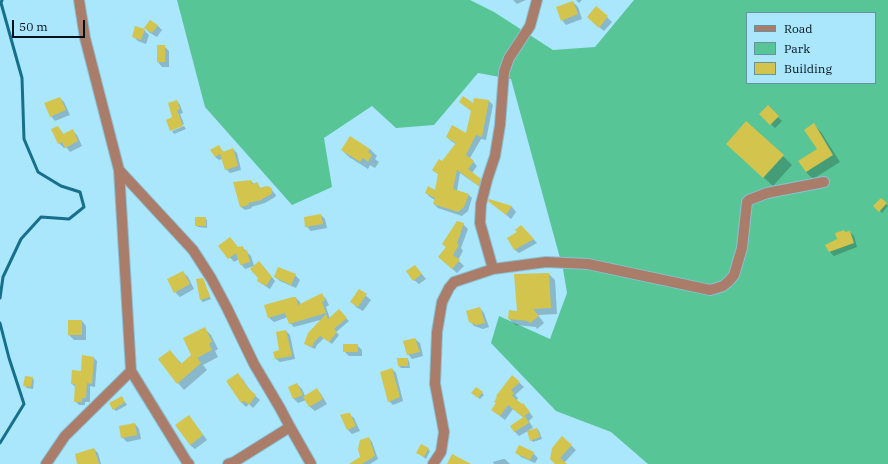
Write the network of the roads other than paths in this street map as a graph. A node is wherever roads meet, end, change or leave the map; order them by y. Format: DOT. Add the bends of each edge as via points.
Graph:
graph roads {
  1 [pos="79,0"];
  2 [pos="537,0"];
  3 [pos="119,170"];
  4 [pos="824,182"];
  5 [pos="493,269"];
  6 [pos="131,371"];
  7 [pos="290,426"];
  8 [pos="232,463"];
  9 [pos="46,464"];
  10 [pos="189,464"];
  11 [pos="311,464"];
  12 [pos="434,464"];
  1 -- 3 [label="street" via="85,38"];
  2 -- 5 [label="street" via="530,26 509,58 504,72 495,156 481,204 480,223"];
  3 -- 6 [label="street"];
  3 -- 7 [label="street" via="193,250 212,278 254,364"];
  4 -- 5 [label="street" via="767,193 749,200 742,248 734,275 723,286 710,290 588,264 546,262"];
  5 -- 12 [label="street" via="454,282 442,302 436,332 436,384 444,432 441,452"];
  6 -- 9 [label="street" via="65,436"];
  6 -- 10 [label="street"];
  7 -- 8 [label="street"];
  7 -- 11 [label="street"];
}
